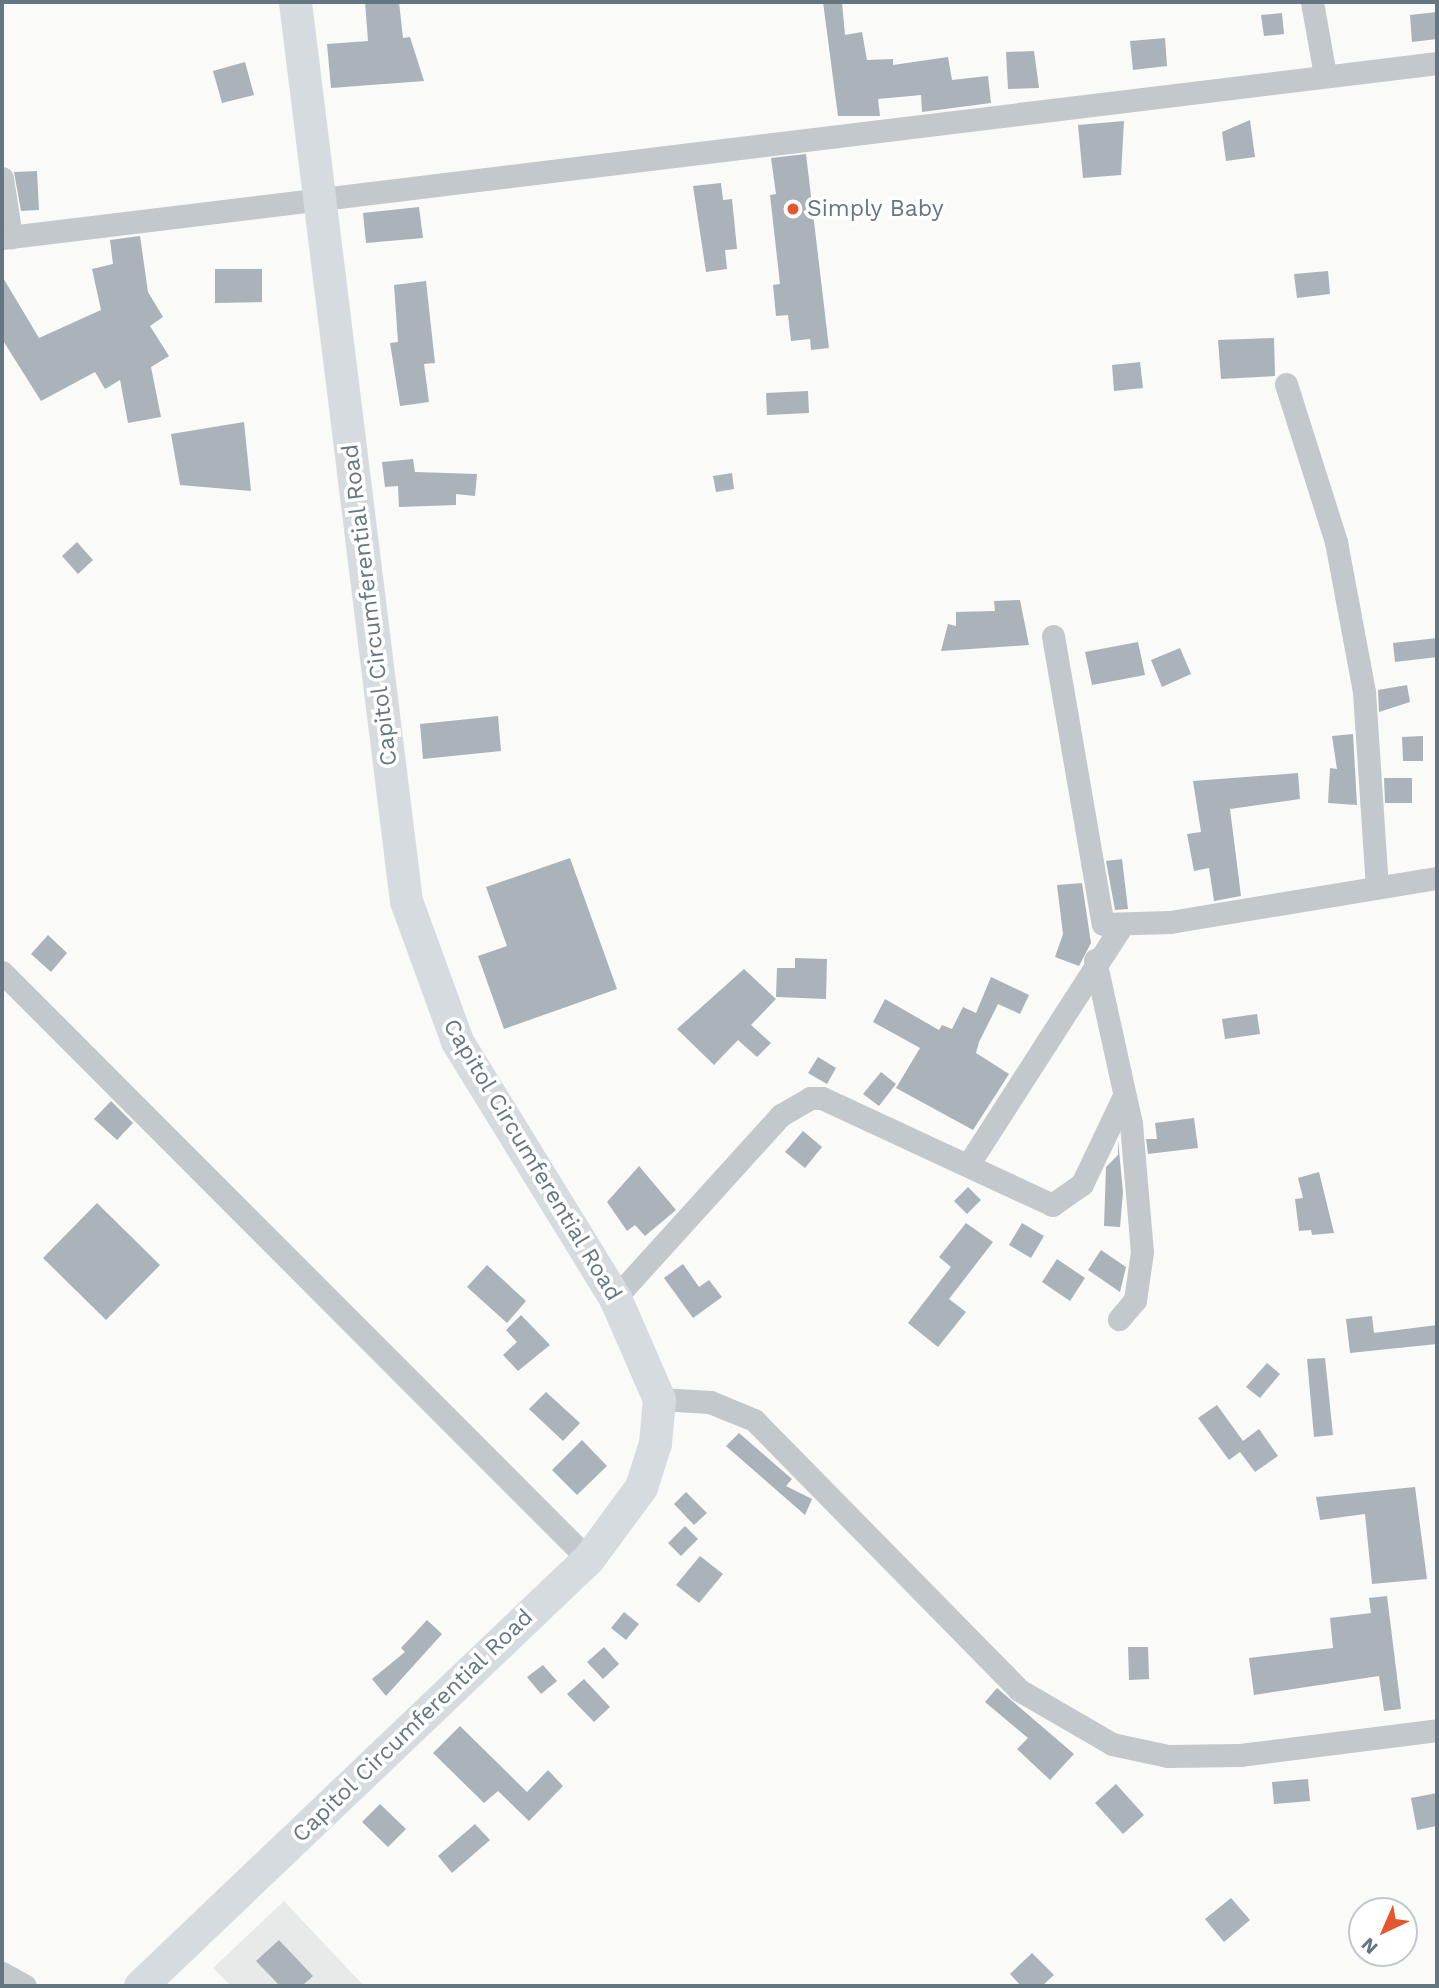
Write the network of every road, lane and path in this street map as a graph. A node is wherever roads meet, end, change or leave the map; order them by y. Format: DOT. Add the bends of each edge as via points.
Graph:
graph roads {
  1 [pos="295,2"];
  2 [pos="1312,2"];
  3 [pos="1437,63"];
  4 [pos="1325,75"];
  5 [pos="2,178"];
  6 [pos="321,198"];
  7 [pos="6,238"];
  8 [pos="1286,384"];
  9 [pos="1053,636"];
  10 [pos="1437,878"];
  11 [pos="1377,886"];
  12 [pos="1122,925"];
  13 [pos="1095,960"];
  14 [pos="2,972"];
  15 [pos="1122,1100"];
  16 [pos="968,1165"];
  17 [pos="615,1298"];
  18 [pos="1119,1319"];
  19 [pos="659,1399"];
  20 [pos="587,1559"];
  21 [pos="1437,1730"];
  22 [pos="2,1973"];
  23 [pos="25,1986"];
  24 [pos="140,1986"];
  1 -- 6 [label="main road, Capitol Circumferential Road"];
  2 -- 4 [label="street"];
  3 -- 4 [label="street"];
  4 -- 6 [label="street"];
  5 -- 7 [label="street"];
  6 -- 7 [label="street"];
  6 -- 17 [label="main road, Capitol Circumferential Road" via="406,901 457,1041"];
  8 -- 11 [label="street" via="1336,542 1364,692"];
  9 -- 12 [label="street" via="1098,913 1107,926"];
  10 -- 11 [label="street"];
  11 -- 12 [label="street"];
  12 -- 13 [label="street"];
  13 -- 15 [label="street"];
  13 -- 16 [label="street"];
  14 -- 20 [label="street"];
  15 -- 16 [label="street" via="1068,1200 1039,1204"];
  15 -- 18 [label="street" via="1131,1124 1142,1252 1135,1300"];
  16 -- 17 [label="street" via="810,1098 781,1115"];
  17 -- 19 [label="main road, Capitol Circumferential Road"];
  19 -- 20 [label="main road, Capitol Circumferential Road" via="641,1487"];
  19 -- 21 [label="street" via="710,1402 754,1420 1019,1690 1112,1744 1168,1755 1240,1755"];
  20 -- 24 [label="main road, Capitol Circumferential Road"];
  22 -- 23 [label="street"];
}
